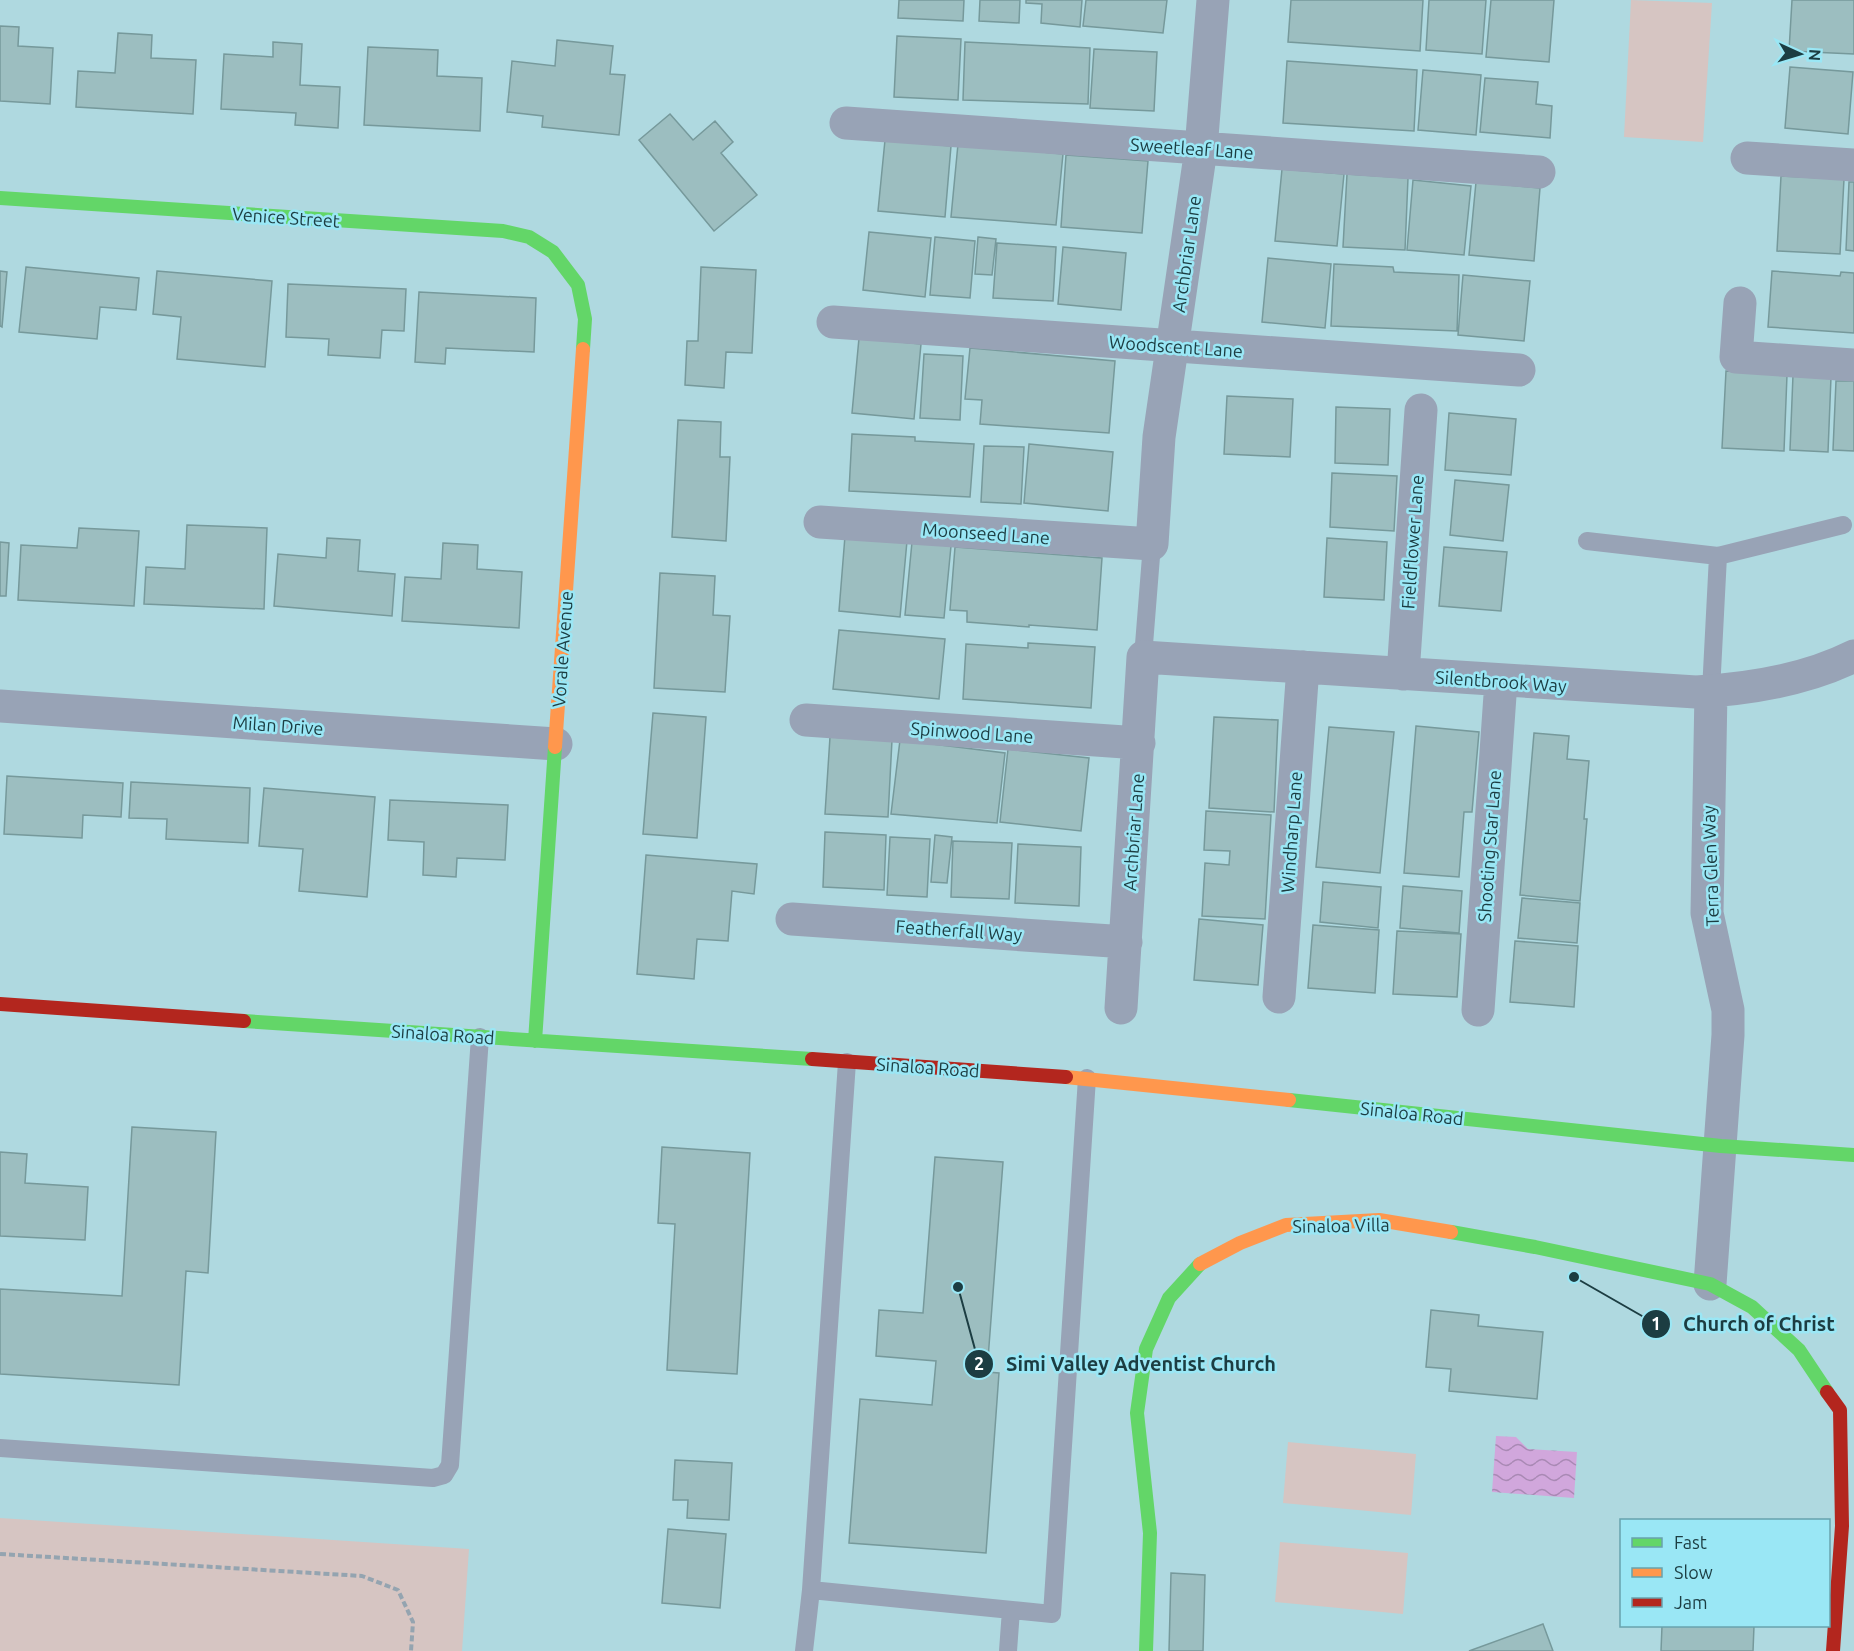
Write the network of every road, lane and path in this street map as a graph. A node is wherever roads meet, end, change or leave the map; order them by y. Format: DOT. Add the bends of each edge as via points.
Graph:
graph roads {
  1 [pos="1213,0"];
  2 [pos="846,123"];
  3 [pos="1201,149"];
  4 [pos="1747,158"];
  5 [pos="1854,165"];
  6 [pos="1539,172"];
  7 [pos="0,198"];
  8 [pos="562,264"];
  9 [pos="1740,303"];
  10 [pos="833,322"];
  11 [pos="1173,346"];
  12 [pos="1854,365"];
  13 [pos="1519,370"];
  14 [pos="1421,410"];
  15 [pos="820,522"];
  16 [pos="1844,525"];
  17 [pos="1587,541"];
  18 [pos="1152,544"];
  19 [pos="1718,556"];
  20 [pos="1854,656"];
  21 [pos="1143,657"];
  22 [pos="1303,668"];
  23 [pos="1403,674"];
  24 [pos="1501,681"];
  25 [pos="1711,692"];
  26 [pos="0,706"];
  27 [pos="806,720"];
  28 [pos="1138,743"];
  29 [pos="556,744"];
  30 [pos="792,919"];
  31 [pos="1126,942"];
  32 [pos="1280,997"];
  33 [pos="0,1004"];
  34 [pos="1121,1008"];
  35 [pos="1478,1010"];
  36 [pos="480,1037"];
  37 [pos="535,1041"];
  38 [pos="847,1062"];
  39 [pos="1087,1078"];
  40 [pos="1720,1155"];
  41 [pos="1854,1155"];
  42 [pos="1710,1284"];
  43 [pos="0,1448"];
  44 [pos="0,1554"];
  45 [pos="810,1590"];
  46 [pos="1011,1610"];
  47 [pos="411,1651"];
  48 [pos="804,1651"];
  49 [pos="1008,1651"];
  50 [pos="1146,1651"];
  51 [pos="1833,1651"];
  1 -- 3 [label="street, Archbriar Lane"];
  2 -- 3 [label="street, Sweetleaf Lane"];
  3 -- 6 [label="street, Sweetleaf Lane"];
  3 -- 11 [label="street, Archbriar Lane"];
  4 -- 5 [label="street"];
  7 -- 8 [label="street, Venice Street" via="503,231 529,237 554,252"];
  8 -- 29 [label="street, Vorale Avenue" via="578,285 585,319"];
  9 -- 12 [label="street" via="1737,357"];
  10 -- 11 [label="street, Woodscent Lane"];
  11 -- 13 [label="street, Woodscent Lane"];
  11 -- 18 [label="street, Archbriar Lane" via="1159,437"];
  14 -- 23 [label="street, Fieldflower Lane"];
  15 -- 18 [label="street, Moonseed Lane"];
  16 -- 19 [label="lane"];
  17 -- 19 [label="lane"];
  18 -- 21 [label="lane"];
  19 -- 25 [label="lane"];
  20 -- 25 [label="street, Silentbrook Way" via="1780,682"];
  21 -- 22 [label="street, Silentbrook Way"];
  21 -- 28 [label="street, Archbriar Lane"];
  22 -- 23 [label="street, Silentbrook Way"];
  22 -- 32 [label="street, Windharp Lane"];
  23 -- 24 [label="street, Silentbrook Way"];
  24 -- 25 [label="street, Silentbrook Way"];
  24 -- 35 [label="street, Shooting Star Lane"];
  25 -- 40 [label="street, Terra Glen Way" via="1707,913 1728,1010"];
  26 -- 29 [label="street, Milan Drive"];
  27 -- 28 [label="street, Spinwood Lane"];
  28 -- 31 [label="street, Archbriar Lane"];
  29 -- 37 [label="street, Vorale Avenue"];
  30 -- 31 [label="street, Featherfall Way"];
  31 -- 34 [label="street, Archbriar Lane"];
  33 -- 36 [label="street, Sinaloa Road"];
  36 -- 37 [label="street, Sinaloa Road"];
  36 -- 43 [label="lane" via="450,1465 444,1475 433,1478"];
  37 -- 38 [label="street, Sinaloa Road"];
  38 -- 39 [label="street, Sinaloa Road"];
  38 -- 45 [label="lane"];
  39 -- 40 [label="street, Sinaloa Road"];
  39 -- 46 [label="lane" via="1052,1614"];
  40 -- 41 [label="street, Sinaloa Road"];
  40 -- 42 [label="street"];
  42 -- 50 [label="street, Sinaloa Villa" via="1535,1247 1379,1220 1286,1225 1198,1265 1169,1298 1146,1349 1138,1402 1150,1533"];
  42 -- 51 [label="street, Sinaloa Villa" via="1752,1307 1799,1350 1840,1410 1842,1526"];
  44 -- 47 [label="path" via="362,1576 398,1590 413,1622"];
  45 -- 46 [label="lane"];
  45 -- 48 [label="lane"];
  46 -- 49 [label="lane"];
}
